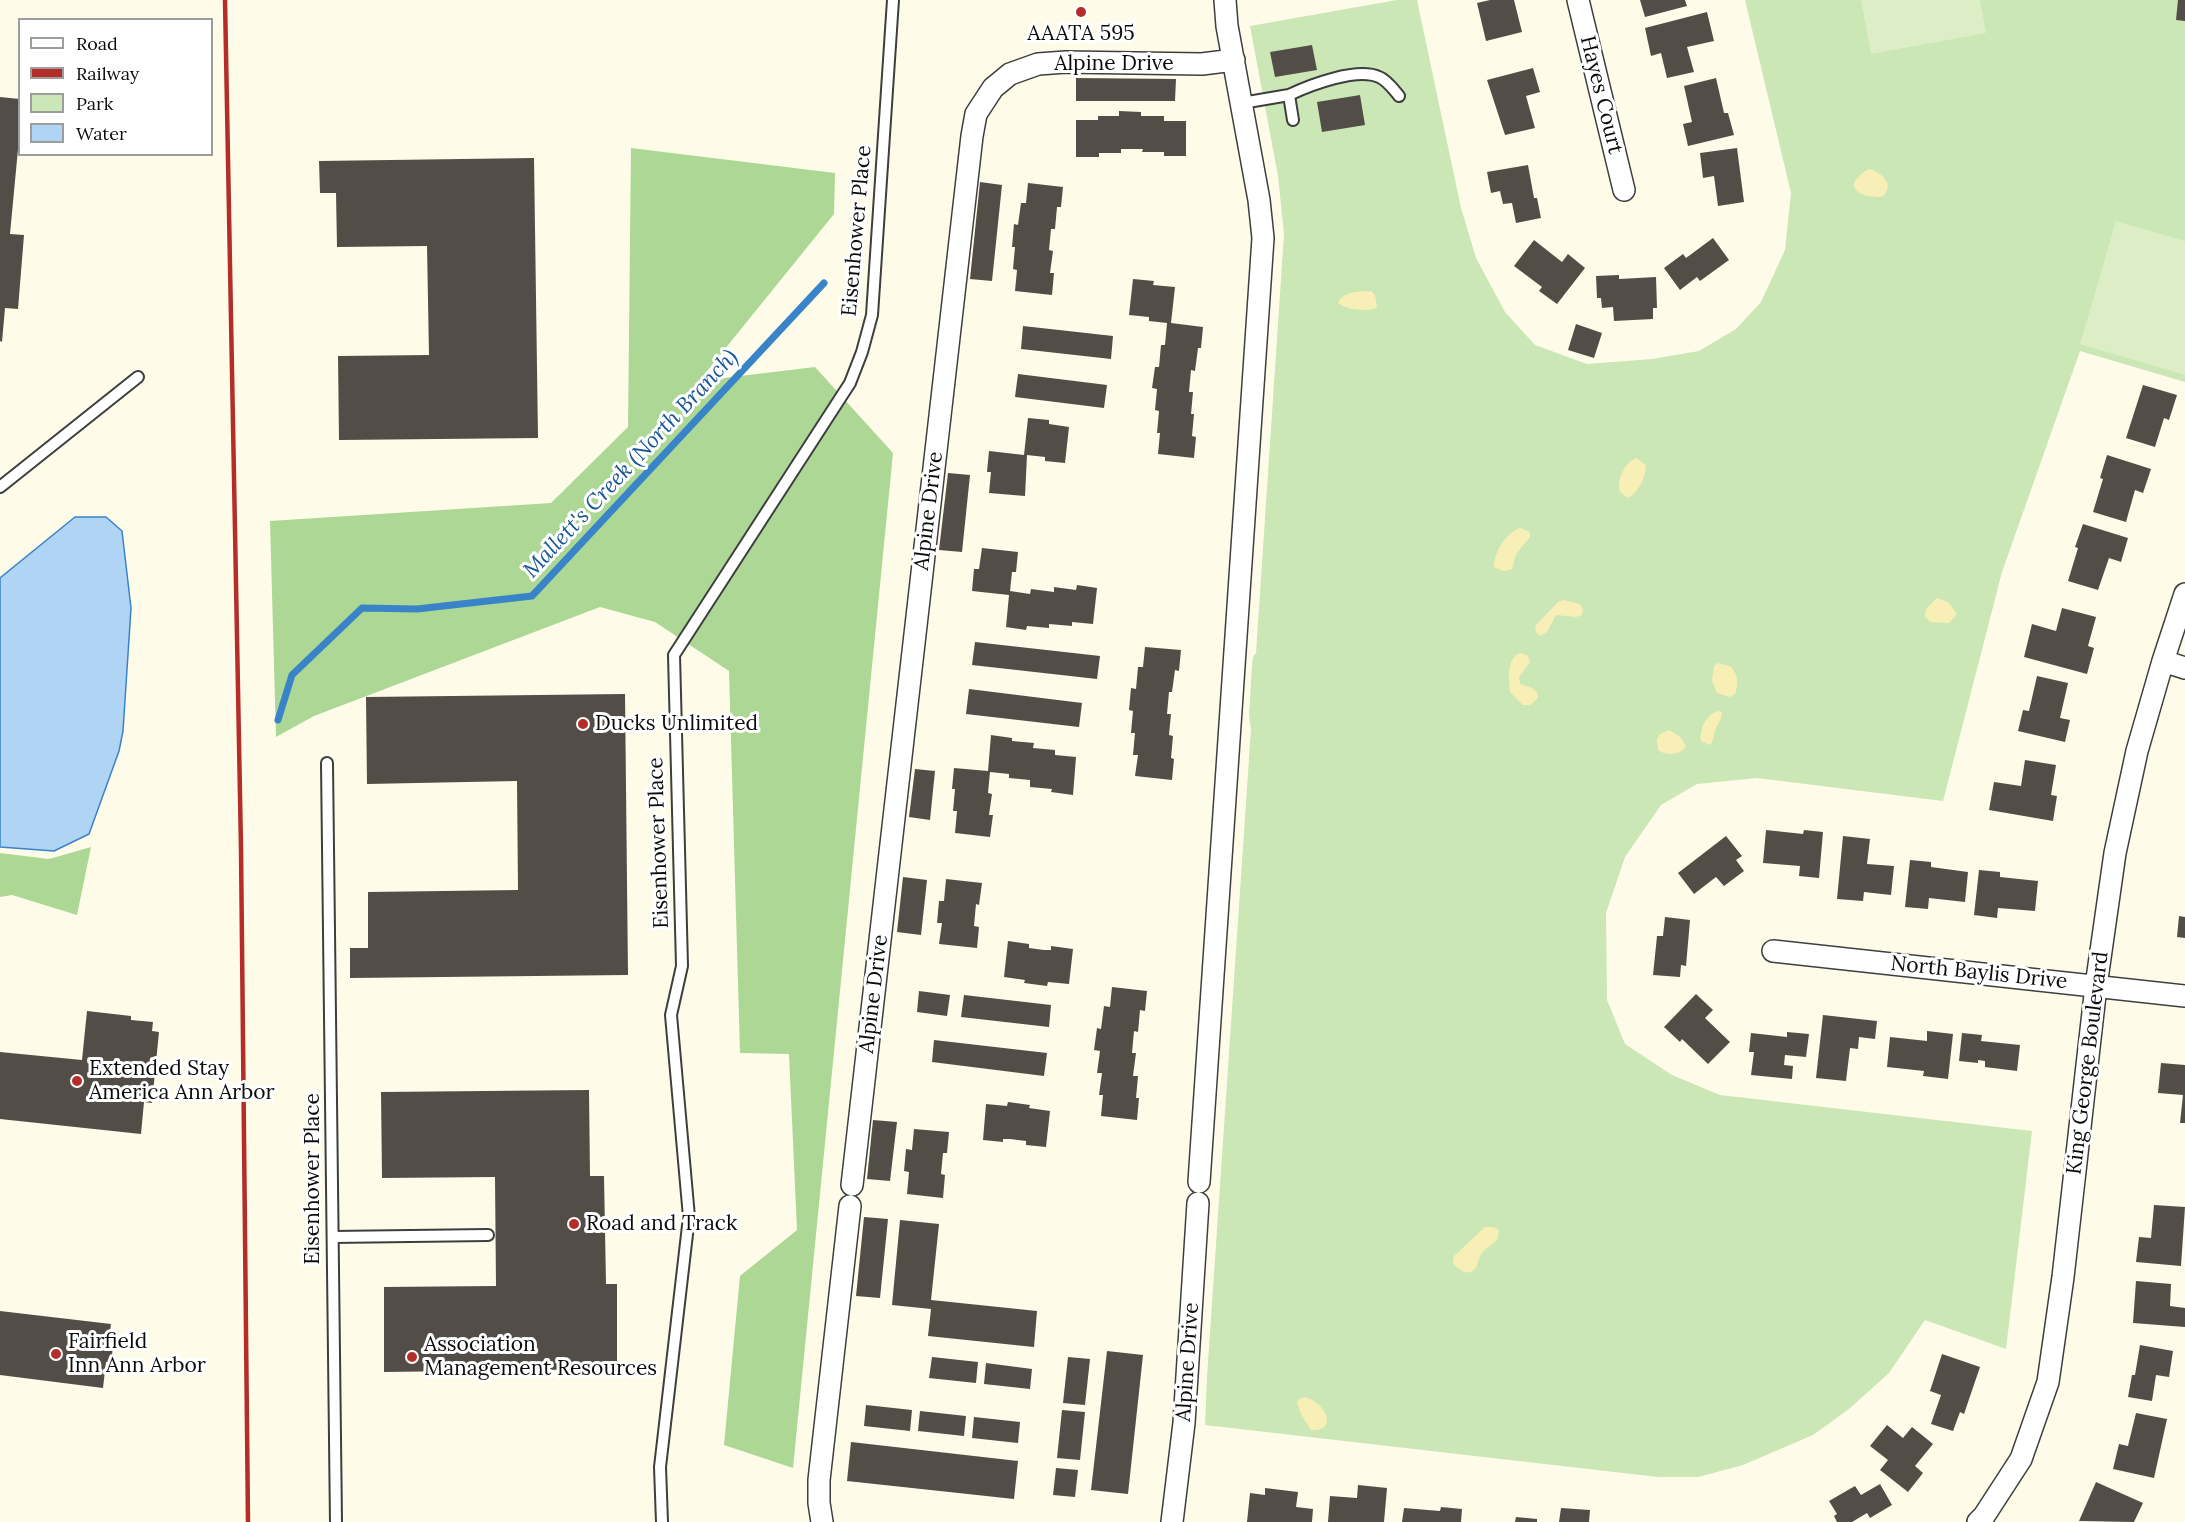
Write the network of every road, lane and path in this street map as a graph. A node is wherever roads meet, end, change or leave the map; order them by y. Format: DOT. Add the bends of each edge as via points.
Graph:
graph roads {
  1 [pos="893,0"];
  2 [pos="1225,0"];
  3 [pos="1578,0"];
  4 [pos="1234,60"];
  5 [pos="1289,95"];
  6 [pos="1399,96"];
  7 [pos="1242,103"];
  8 [pos="1293,120"];
  9 [pos="1624,190"];
  10 [pos="138,377"];
  11 [pos="0,487"];
  12 [pos="2185,594"];
  13 [pos="2163,661"];
  14 [pos="2185,668"];
  15 [pos="327,763"];
  16 [pos="1773,951"];
  17 [pos="2096,986"];
  18 [pos="2185,996"];
  19 [pos="852,1185"];
  20 [pos="850,1206"];
  21 [pos="488,1235"];
  22 [pos="333,1236"];
  23 [pos="336,1522"];
  24 [pos="662,1522"];
  25 [pos="822,1522"];
  26 [pos="1172,1522"];
  27 [pos="1978,1522"];
  1 -- 24 [label="lane, Eisenhower Place" via="872,315 862,352 850,383 674,655 682,966 671,1015 688,1217 660,1467"];
  2 -- 4 [label="street, Alpine Drive"];
  3 -- 9 [label="street, Hayes Court"];
  4 -- 7 [label="street, Alpine Drive"];
  4 -- 19 [label="street, Alpine Drive" via="1202,64 1038,64 1010,74 993,88 976,114"];
  5 -- 6 [label="lane" via="1309,86 1364,73 1380,77"];
  5 -- 7 [label="lane"];
  5 -- 8 [label="lane"];
  7 -- 26 [label="street, Alpine Drive" via="1263,238 1184,1423"];
  10 -- 11 [label="lane"];
  12 -- 13 [label="street, King George Boulevard"];
  13 -- 14 [label="street"];
  13 -- 17 [label="street, King George Boulevard" via="2137,751 2115,853"];
  15 -- 22 [label="lane, Eisenhower Place"];
  16 -- 17 [label="street, North Baylis Drive"];
  17 -- 18 [label="street, North Baylis Drive"];
  17 -- 27 [label="street, King George Boulevard" via="2048,1382 2021,1459"];
  20 -- 25 [label="street" via="819,1480"];
  21 -- 22 [label="lane"];
  22 -- 23 [label="lane, Eisenhower Place"];
}
